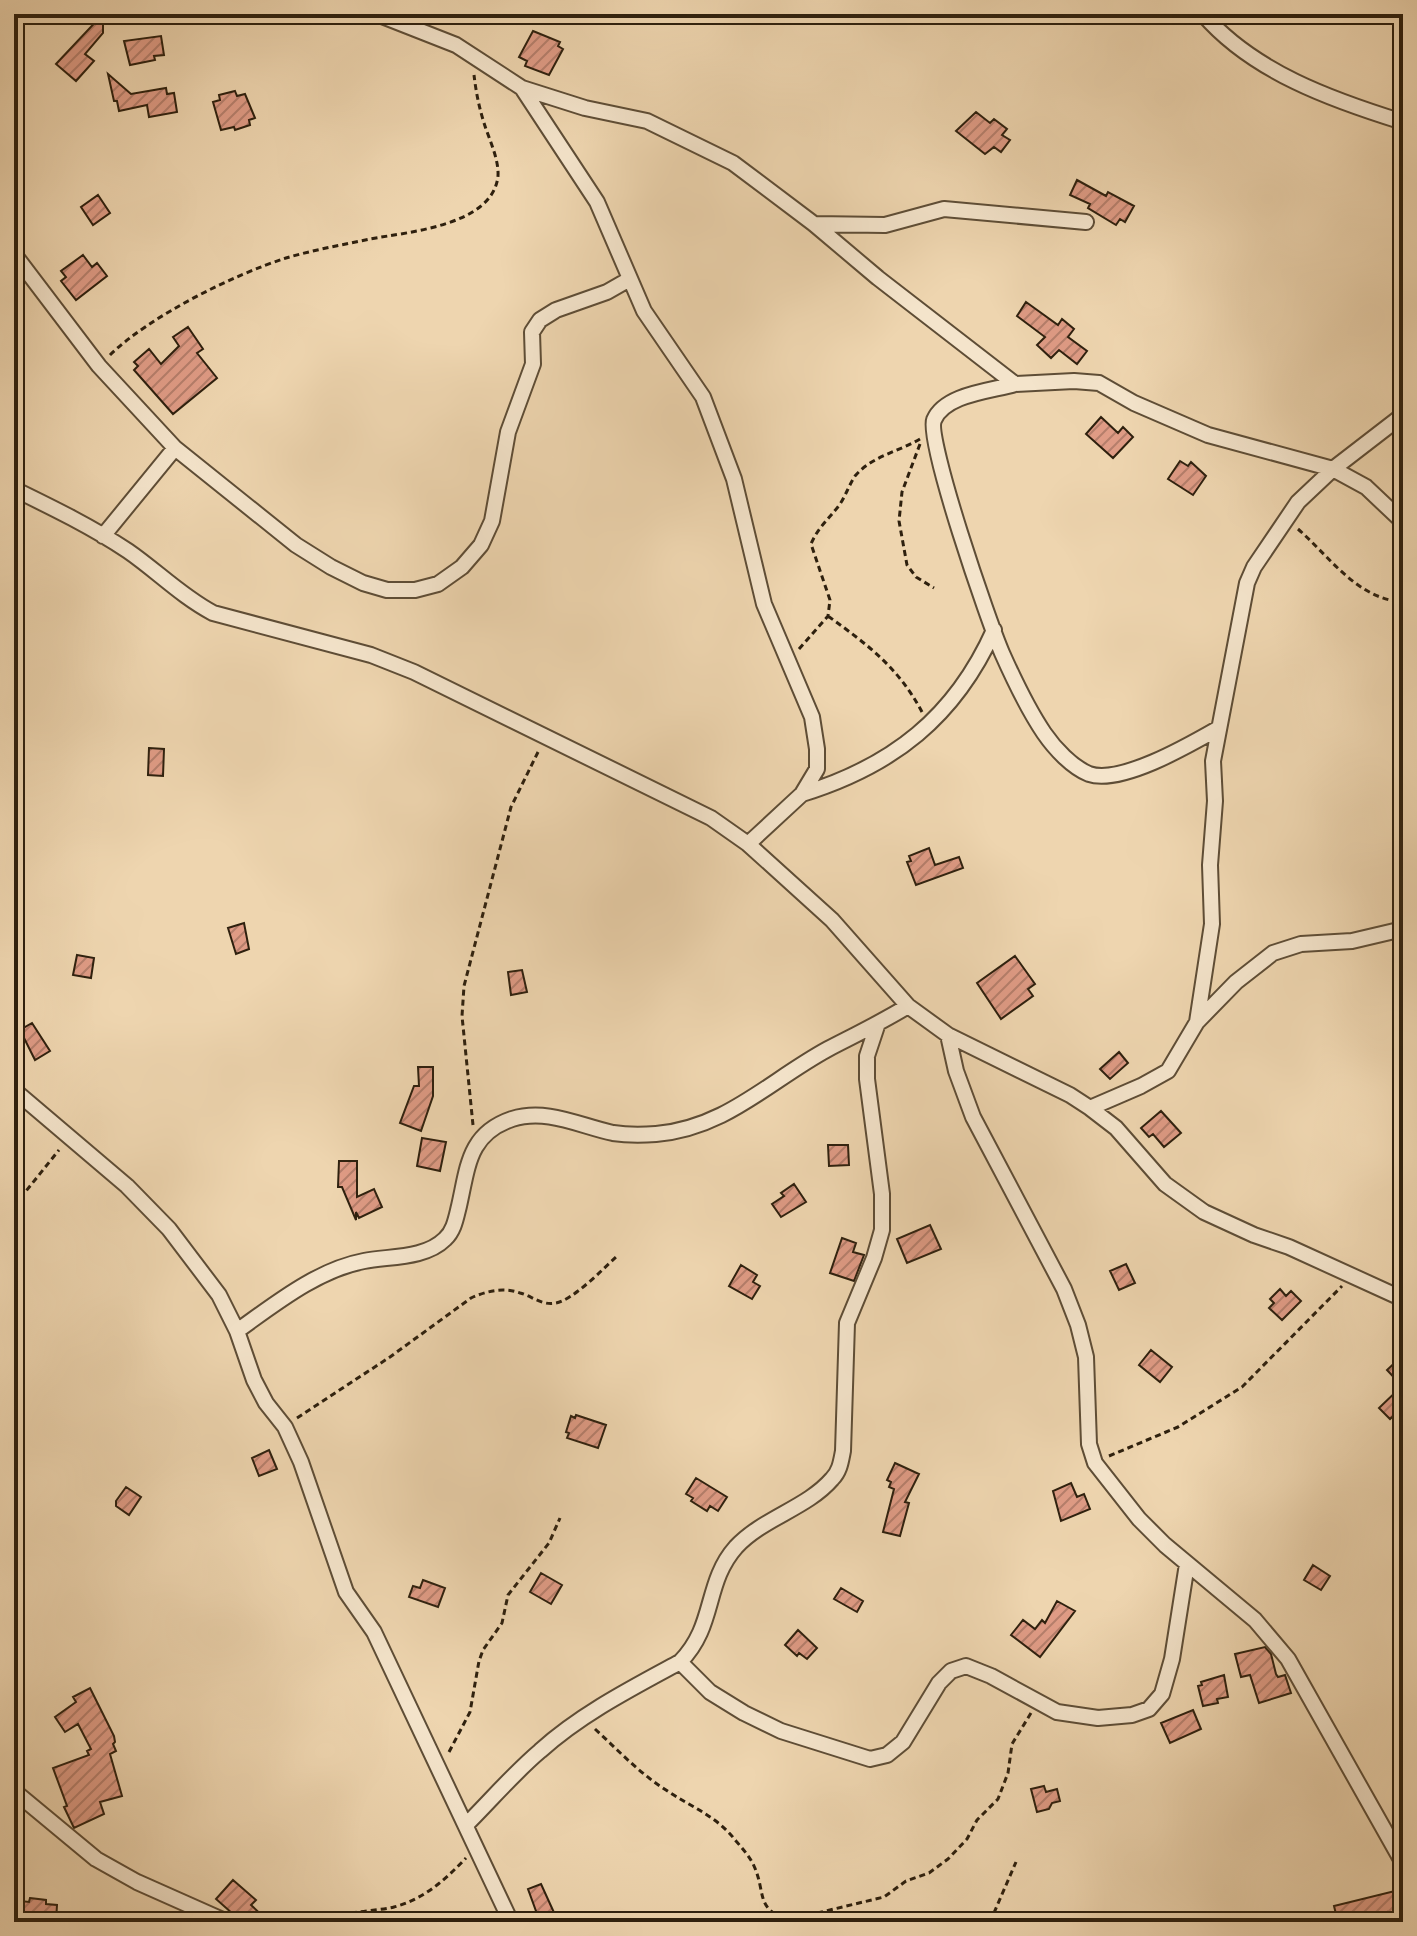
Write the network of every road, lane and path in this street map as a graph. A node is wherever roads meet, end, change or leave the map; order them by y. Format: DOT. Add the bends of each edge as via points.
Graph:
graph roads {
  1 [pos="377,14"];
  2 [pos="1203,14"];
  3 [pos="471,55"];
  4 [pos="522,88"];
  5 [pos="1403,122"];
  6 [pos="1086,222"];
  7 [pos="814,224"];
  8 [pos="14,254"];
  9 [pos="628,280"];
  10 [pos="99,366"];
  11 [pos="1015,384"];
  12 [pos="1403,415"];
  13 [pos="175,448"];
  14 [pos="1333,469"];
  15 [pos="14,489"];
  16 [pos="1287,519"];
  17 [pos="1403,522"];
  18 [pos="103,536"];
  19 [pos="934,588"];
  20 [pos="1403,602"];
  21 [pos="828,616"];
  22 [pos="994,630"];
  23 [pos="789,661"];
  24 [pos="928,724"];
  25 [pos="1219,728"];
  26 [pos="547,738"];
  27 [pos="802,794"];
  28 [pos="748,844"];
  29 [pos="1403,929"];
  30 [pos="908,1006"];
  31 [pos="1197,1022"];
  32 [pos="877,1026"];
  33 [pos="948,1035"];
  34 [pos="14,1090"];
  35 [pos="1090,1108"];
  36 [pos="69,1137"];
  37 [pos="475,1145"];
  38 [pos="14,1206"];
  39 [pos="616,1257"];
  40 [pos="1351,1276"];
  41 [pos="1403,1299"];
  42 [pos="237,1331"];
  43 [pos="285,1427"];
  44 [pos="1095,1463"];
  45 [pos="560,1518"];
  46 [pos="1187,1564"];
  47 [pos="680,1662"];
  48 [pos="1039,1703"];
  49 [pos="583,1718"];
  50 [pos="438,1763"];
  51 [pos="14,1791"];
  52 [pos="466,1825"];
  53 [pos="476,1846"];
  54 [pos="1016,1862"];
  55 [pos="1403,1863"];
  56 [pos="227,1922"];
  57 [pos="333,1922"];
  58 [pos="511,1922"];
  59 [pos="990,1922"];
  1 -- 3 [label="street"];
  2 -- 5 [label="street" via="1268,68"];
  3 -- 4 [label="street"];
  3 -- 10 [label="path" via="498,176 490,198 438,227 299,255 248,272 160,319 122,343"];
  4 -- 7 [label="street" via="647,121 685,137 733,163"];
  4 -- 9 [label="street" via="597,202"];
  6 -- 7 [label="street" via="944,209 885,225"];
  7 -- 11 [label="street"];
  8 -- 10 [label="street"];
  9 -- 13 [label="street" via="556,310 532,332 533,364 508,432 492,521 481,545 438,584 387,590 331,567"];
  9 -- 23 [label="street" via="703,397 734,479 764,604"];
  10 -- 13 [label="street"];
  11 -- 14 [label="street" via="1099,383 1208,435"];
  11 -- 22 [label="street" via="962,398 940,411 932,423 936,455"];
  12 -- 14 [label="street"];
  13 -- 18 [label="street"];
  14 -- 16 [label="street"];
  14 -- 17 [label="street" via="1366,487"];
  15 -- 18 [label="street"];
  16 -- 20 [label="path" via="1354,583"];
  16 -- 25 [label="street" via="1247,583"];
  18 -- 26 [label="street" via="213,613 371,655"];
  19 -- 21 [label="path" via="907,565 899,521 902,492 923,437 863,468 816,532 811,544 830,600"];
  21 -- 23 [label="path"];
  21 -- 24 [label="path" via="900,675"];
  22 -- 24 [label="street" via="979,665"];
  22 -- 25 [label="street" via="1046,736 1070,763 1091,775 1149,764"];
  23 -- 27 [label="street" via="812,717 817,749 817,769"];
  24 -- 27 [label="street" via="885,758"];
  25 -- 31 [label="street" via="1213,761 1212,924"];
  26 -- 28 [label="street" via="711,818"];
  26 -- 37 [label="path" via="511,807 464,986 462,1016"];
  27 -- 28 [label="street"];
  28 -- 30 [label="street" via="832,920"];
  29 -- 31 [label="street" via="1352,941 1284,947 1257,964"];
  30 -- 32 [label="street"];
  30 -- 33 [label="street"];
  31 -- 35 [label="street" via="1168,1071"];
  32 -- 37 [label="street" via="688,1130 616,1134 539,1114 511,1120"];
  32 -- 47 [label="street" via="867,1056 867,1079 882,1230 847,1323 839,1469 818,1491 737,1547 715,1582 701,1635"];
  33 -- 35 [label="street"];
  33 -- 44 [label="street" via="973,1117 1078,1325 1086,1357 1089,1444"];
  34 -- 36 [label="street"];
  35 -- 40 [label="street" via="1116,1128 1165,1184 1204,1212"];
  36 -- 38 [label="path"];
  36 -- 42 [label="street" via="169,1229 219,1295"];
  37 -- 42 [label="street" via="455,1223 445,1240 413,1254 361,1261 316,1278"];
  39 -- 43 [label="path" via="560,1303 545,1304 499,1290 471,1298"];
  40 -- 41 [label="street"];
  40 -- 44 [label="path" via="1242,1387 1178,1427"];
  42 -- 43 [label="street" via="254,1380"];
  43 -- 50 [label="street" via="346,1592 374,1632"];
  44 -- 46 [label="street" via="1139,1519"];
  45 -- 50 [label="path" via="549,1543 508,1595 502,1623 479,1661 470,1712"];
  46 -- 48 [label="street" via="1172,1659 1162,1694 1149,1709 1098,1718 1057,1712"];
  46 -- 55 [label="street" via="1255,1620 1288,1659"];
  47 -- 48 [label="street" via="710,1692 744,1713 781,1731 870,1759 887,1755 903,1742 928,1698 951,1671 966,1666"];
  47 -- 49 [label="street"];
  48 -- 49 [label="path" via="1012,1744 998,1799 948,1859 884,1897 788,1920 766,1908 755,1868 731,1834 666,1791"];
  49 -- 52 [label="street" via="540,1750"];
  50 -- 52 [label="street"];
  51 -- 56 [label="street" via="96,1859"];
  52 -- 53 [label="street"];
  53 -- 57 [label="path" via="427,1893"];
  53 -- 58 [label="street"];
  54 -- 59 [label="path"];
}
